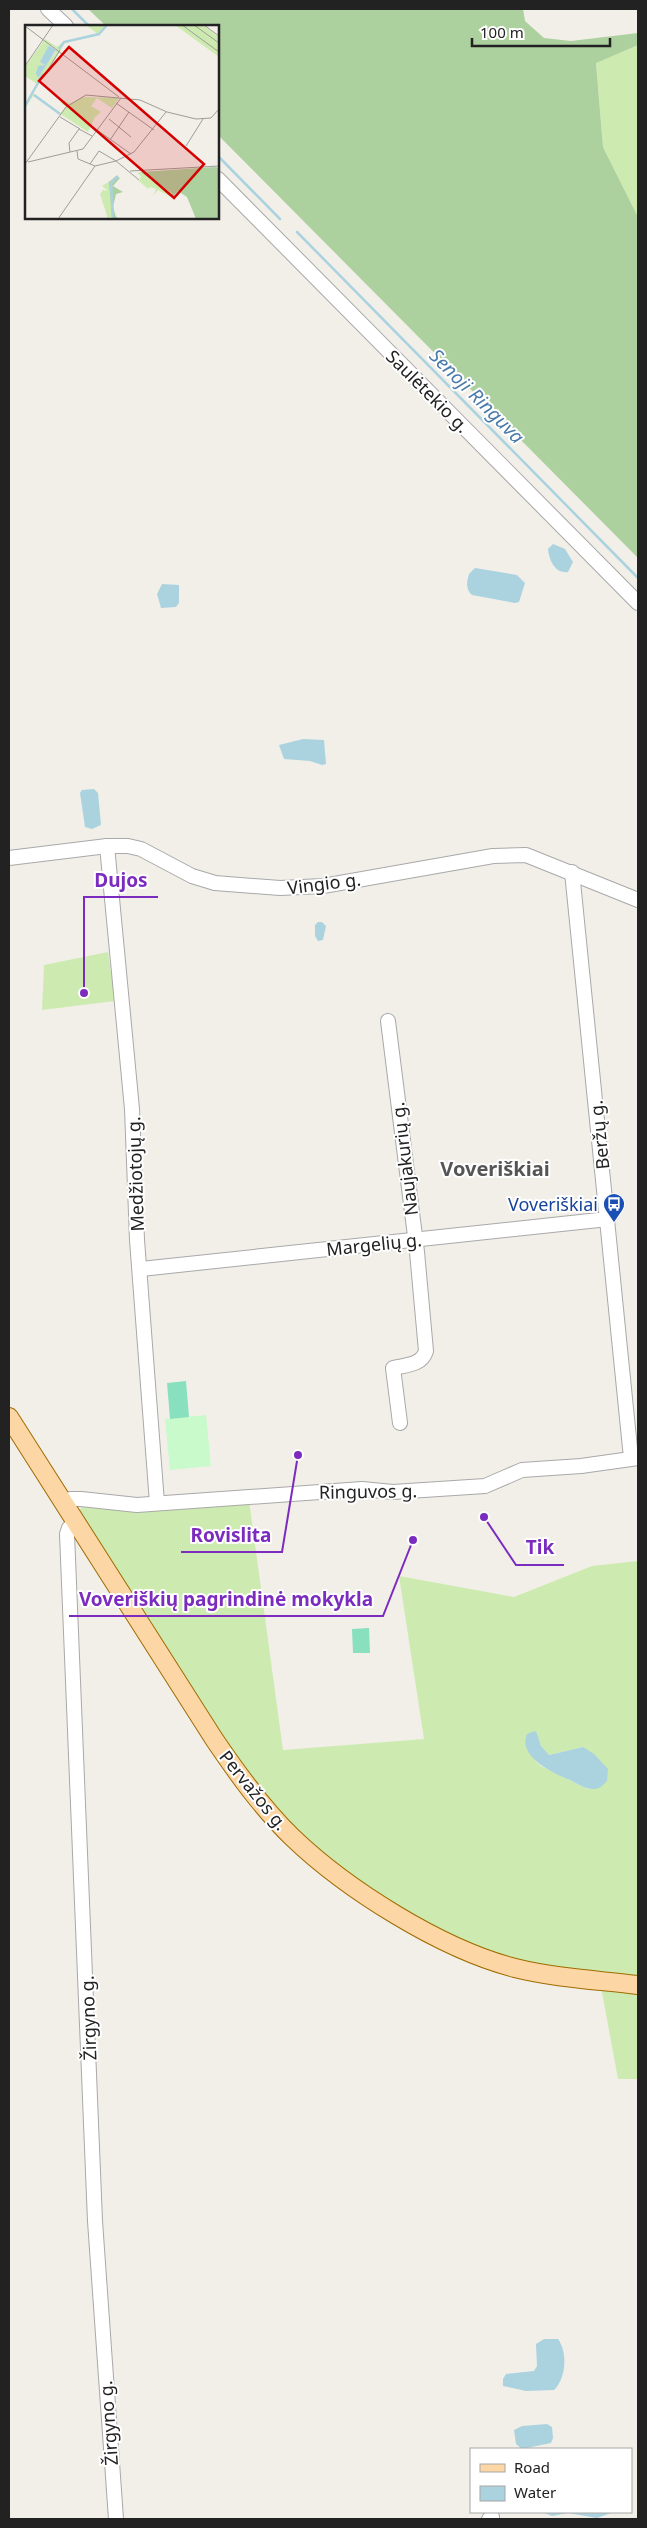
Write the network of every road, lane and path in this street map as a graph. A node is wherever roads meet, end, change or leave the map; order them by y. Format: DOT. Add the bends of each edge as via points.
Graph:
graph roads {
  1 [pos="48,9"];
  2 [pos="65,25"];
  3 [pos="219,180"];
  4 [pos="638,603"];
  5 [pos="107,846"];
  6 [pos="9,858"];
  7 [pos="572,872"];
  8 [pos="638,900"];
  9 [pos="388,1021"];
  10 [pos="608,1219"];
  11 [pos="414,1240"];
  12 [pos="140,1269"];
  13 [pos="9,1417"];
  14 [pos="400,1423"];
  15 [pos="634,1458"];
  16 [pos="65,1502"];
  17 [pos="157,1503"];
  18 [pos="77,1521"];
  19 [pos="638,1985"];
  20 [pos="116,2519"];
  1 -- 2 [label="street"];
  3 -- 4 [label="street, Saulėtekio g."];
  5 -- 6 [label="street, Vingio g."];
  5 -- 7 [label="street, Vingio g." via="141,849 192,876 215,883 260,887 323,886 493,856 526,855"];
  5 -- 12 [label="street, Medžiotojų g." via="132,1109"];
  7 -- 8 [label="street, Vingio g."];
  7 -- 10 [label="street, Beržų g."];
  9 -- 11 [label="street, Naujakurių g."];
  10 -- 11 [label="street, Margelių g."];
  10 -- 15 [label="street, Beržų g."];
  11 -- 12 [label="street, Margelių g."];
  11 -- 14 [label="street, Naujakurių g." via="426,1351 418,1362 393,1368"];
  12 -- 17 [label="street, Medžiotojų g."];
  13 -- 16 [label="main road, Pervažos g."];
  15 -- 17 [label="street, Ringuvos g." via="522,1470 485,1486 393,1492 362,1489"];
  16 -- 17 [label="street, Ringuvos g." via="81,1499 127,1504"];
  16 -- 18 [label="main road, Pervažos g."];
  18 -- 19 [label="main road, Pervažos g." via="238,1775 292,1836 320,1861 409,1922 468,1952 516,1968"];
  18 -- 20 [label="street, Žirgyno g." via="67,1534 95,2222"];
}
